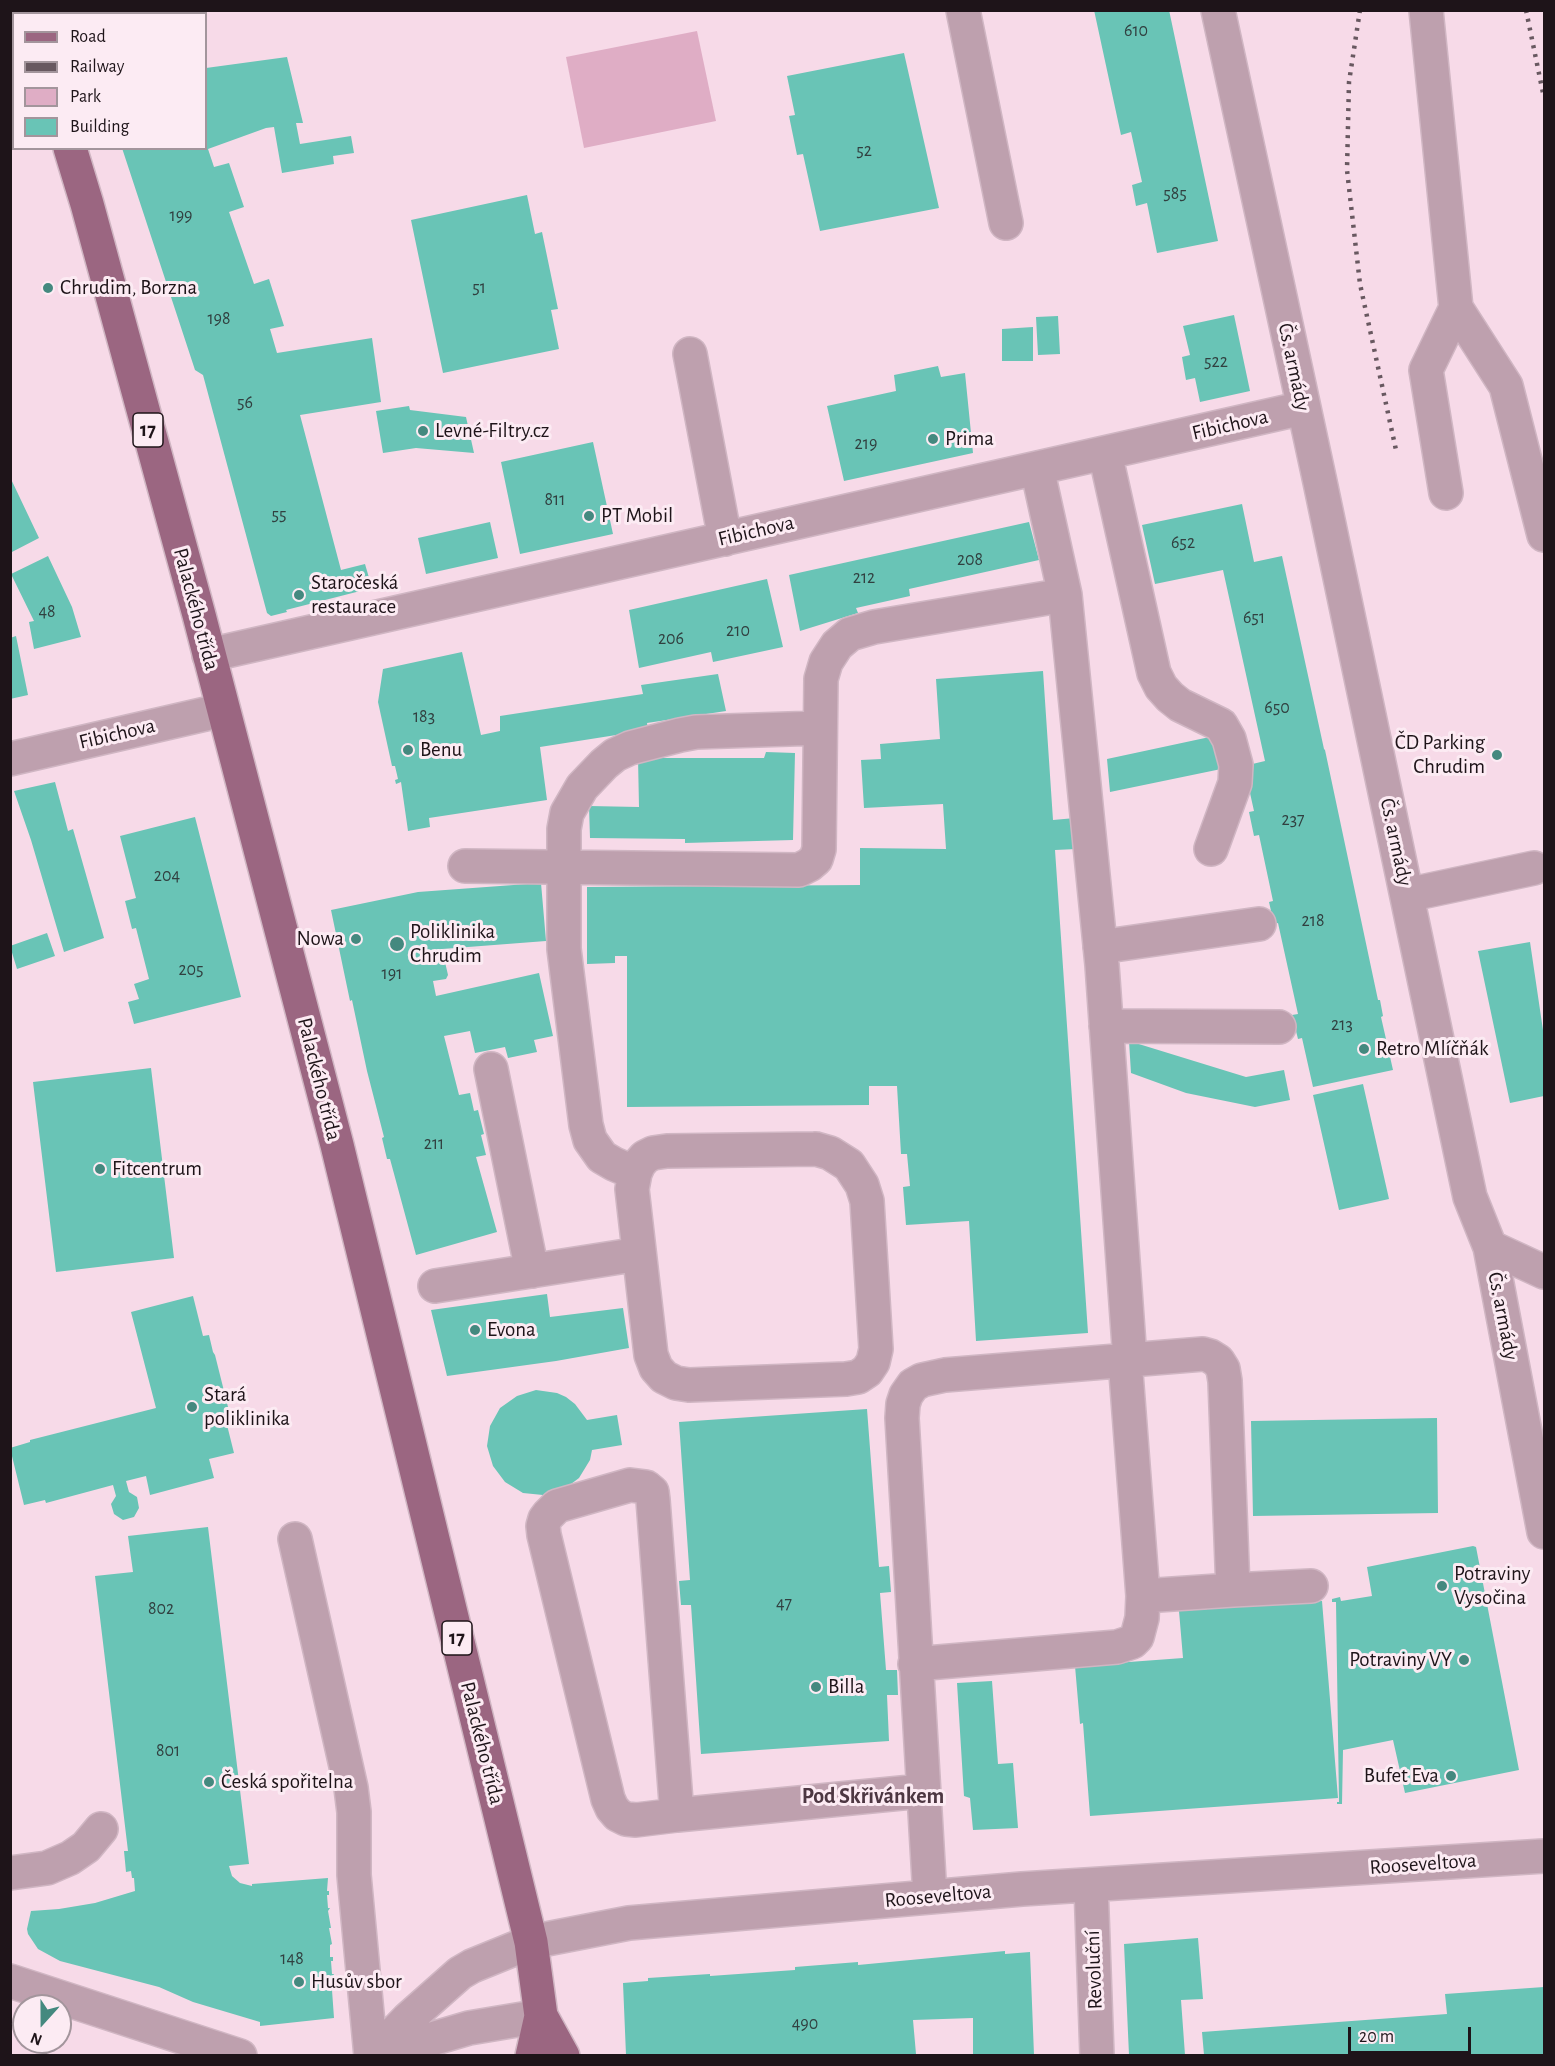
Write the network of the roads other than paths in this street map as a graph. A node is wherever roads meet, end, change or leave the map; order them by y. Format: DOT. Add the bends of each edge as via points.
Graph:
graph roads {
  1 [pos="963,10"];
  2 [pos="1218,10"];
  3 [pos="1426,10"];
  4 [pos="71,150"];
  5 [pos="1006,223"];
  6 [pos="1456,308"];
  7 [pos="690,354"];
  8 [pos="1303,408"];
  9 [pos="1105,453"];
  10 [pos="1037,468"];
  11 [pos="1446,493"];
  12 [pos="1545,535"];
  13 [pos="725,538"];
  14 [pos="1065,595"];
  15 [pos="208,656"];
  16 [pos="223,710"];
  17 [pos="819,728"];
  18 [pos="10,759"];
  19 [pos="1211,849"];
  20 [pos="465,866"];
  21 [pos="564,867"];
  22 [pos="1534,868"];
  23 [pos="1407,895"];
  24 [pos="1259,924"];
  25 [pos="1100,946"];
  26 [pos="1106,1026"];
  27 [pos="1279,1027"];
  28 [pos="491,1069"];
  29 [pos="634,1173"];
  30 [pos="1490,1247"];
  31 [pos="639,1254"];
  32 [pos="532,1271"];
  33 [pos="1545,1272"];
  34 [pos="435,1286"];
  35 [pos="1127,1360"];
  36 [pos="873,1362"];
  37 [pos="913,1385"];
  38 [pos="1545,1532"];
  39 [pos="295,1539"];
  40 [pos="1311,1586"];
  41 [pos="1233,1590"];
  42 [pos="1143,1596"];
  43 [pos="915,1664"];
  44 [pos="922,1791"];
  45 [pos="677,1815"];
  46 [pos="101,1829"];
  47 [pos="1545,1856"];
  48 [pos="10,1873"];
  49 [pos="1091,1885"];
  50 [pos="930,1897"];
  51 [pos="531,1942"];
  52 [pos="10,1981"];
  53 [pos="541,2016"];
  54 [pos="240,2055"];
  55 [pos="372,2055"];
  56 [pos="532,2055"];
  57 [pos="563,2055"];
  58 [pos="1097,2055"];
  1 -- 5 [label="street"];
  2 -- 8 [label="street, Čs. armády"];
  3 -- 6 [label="street"];
  4 -- 15 [label="main road, Palackého třída / 17"];
  6 -- 11 [label="street" via="1426,370"];
  6 -- 12 [label="street" via="1506,386"];
  7 -- 13 [label="street"];
  8 -- 9 [label="street, Fibichova"];
  8 -- 23 [label="street, Čs. armády"];
  9 -- 10 [label="street, Fibichova"];
  9 -- 19 [label="street" via="1154,673 1161,687 1180,705 1221,726 1236,765 1235,783"];
  10 -- 13 [label="street, Fibichova"];
  10 -- 14 [label="street"];
  13 -- 15 [label="street, Fibichova"];
  14 -- 17 [label="street" via="850,634 826,662 821,679"];
  14 -- 25 [label="street"];
  15 -- 16 [label="main road, Palackého třída / 17"];
  16 -- 18 [label="street, Fibichova"];
  16 -- 51 [label="main road, Palackého třída / 17" via="336,1145"];
  17 -- 21 [label="street" via="696,732 615,755 582,787 567,813"];
  17 -- 21 [label="street" via="819,849 809,865 799,870"];
  20 -- 21 [label="street"];
  21 -- 29 [label="street" via="566,970 586,1125 590,1140 602,1157"];
  22 -- 23 [label="street"];
  23 -- 30 [label="street, Čs. armády" via="1470,1197"];
  24 -- 25 [label="street"];
  25 -- 26 [label="street"];
  26 -- 27 [label="street"];
  26 -- 35 [label="street"];
  28 -- 32 [label="street"];
  29 -- 31 [label="street"];
  29 -- 36 [label="street" via="645,1157 667,1151 816,1149 849,1165 867,1201 876,1349"];
  30 -- 33 [label="street"];
  30 -- 38 [label="street, Čs. armády"];
  31 -- 32 [label="street"];
  31 -- 36 [label="street" via="651,1355 656,1368 675,1383 846,1379 858,1377"];
  32 -- 34 [label="street"];
  35 -- 37 [label="street" via="945,1375"];
  35 -- 41 [label="street" via="1203,1354 1218,1361 1223,1369"];
  35 -- 42 [label="street"];
  36 -- 37 [label="street"];
  37 -- 43 [label="street" via="906,1395 902,1418"];
  39 -- 55 [label="street" via="351,1788 354,1875"];
  40 -- 41 [label="street"];
  41 -- 42 [label="street"];
  42 -- 43 [label="street" via="1137,1637 1117,1647"];
  43 -- 44 [label="street"];
  44 -- 45 [label="street"];
  44 -- 50 [label="street"];
  45 -- 45 [label="street" via="626,1819 612,1808 544,1535 545,1520 557,1506 630,1485 646,1486 653,1500"];
  46 -- 48 [label="street" via="70,1858 47,1868"];
  47 -- 49 [label="street, Rooseveltova"];
  49 -- 50 [label="street, Rooseveltova"];
  49 -- 58 [label="street, Revoluční"];
  50 -- 51 [label="street, Rooseveltova" via="639,1922"];
  51 -- 53 [label="main road, Palackého třída / 17"];
  51 -- 55 [label="street, Rooseveltova" via="460,1973"];
  52 -- 54 [label="street"];
  53 -- 55 [label="street" via="469,2028"];
  53 -- 56 [label="main road, Palackého třída / 17"];
  53 -- 57 [label="main road, Palackého třída / 17"];
}
